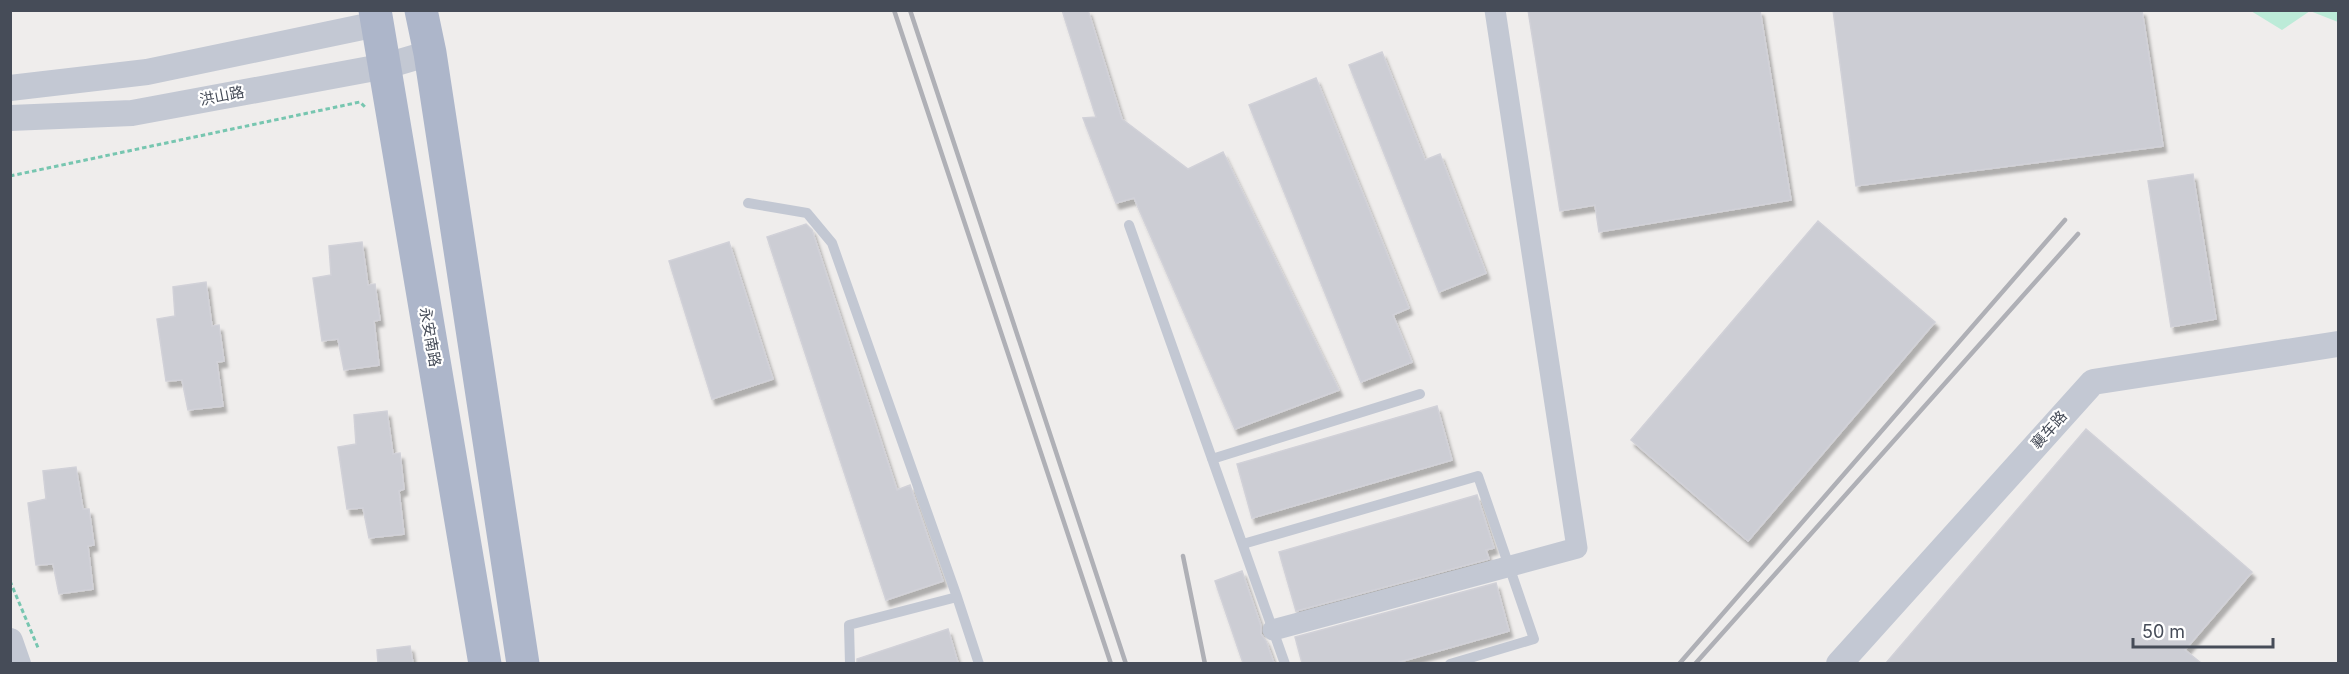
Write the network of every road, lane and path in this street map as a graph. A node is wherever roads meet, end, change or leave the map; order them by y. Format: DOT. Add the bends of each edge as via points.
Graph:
graph roads {
  1 [pos="421,10"];
  2 [pos="1496,10"];
  3 [pos="376,17"];
  4 [pos="430,53"];
  5 [pos="386,66"];
  6 [pos="10,88"];
  7 [pos="367,108"];
  8 [pos="10,118"];
  9 [pos="10,176"];
  10 [pos="748,203"];
  11 [pos="1129,225"];
  12 [pos="2338,344"];
  13 [pos="1420,394"];
  14 [pos="1212,459"];
  15 [pos="1243,544"];
  16 [pos="1510,566"];
  17 [pos="10,581"];
  18 [pos="957,597"];
  19 [pos="1273,630"];
  20 [pos="10,641"];
  21 [pos="29,659"];
  22 [pos="485,663"];
  23 [pos="523,663"];
  24 [pos="850,663"];
  25 [pos="979,663"];
  26 [pos="1285,663"];
  27 [pos="1450,663"];
  28 [pos="1839,663"];
  1 -- 4 [label="main road"];
  2 -- 16 [label="street" via="1576,548"];
  3 -- 5 [label="main road, 永安南路"];
  3 -- 6 [label="street" via="147,72"];
  4 -- 5 [label="street, 洪山路"];
  4 -- 23 [label="main road"];
  5 -- 8 [label="street, 洪山路" via="132,113"];
  5 -- 22 [label="main road, 永安南路"];
  7 -- 9 [label="path" via="360,102"];
  10 -- 18 [label="lane" via="807,213 832,243"];
  11 -- 14 [label="lane"];
  12 -- 28 [label="street, 襄车路" via="2093,382"];
  13 -- 14 [label="lane"];
  14 -- 15 [label="lane"];
  15 -- 16 [label="lane" via="1478,476"];
  15 -- 19 [label="lane"];
  16 -- 19 [label="street"];
  16 -- 27 [label="lane" via="1534,639"];
  17 -- 21 [label="path" via="32,629"];
  18 -- 24 [label="lane" via="849,625"];
  18 -- 25 [label="lane"];
  19 -- 26 [label="lane"];
  20 -- 21 [label="street"];
}
